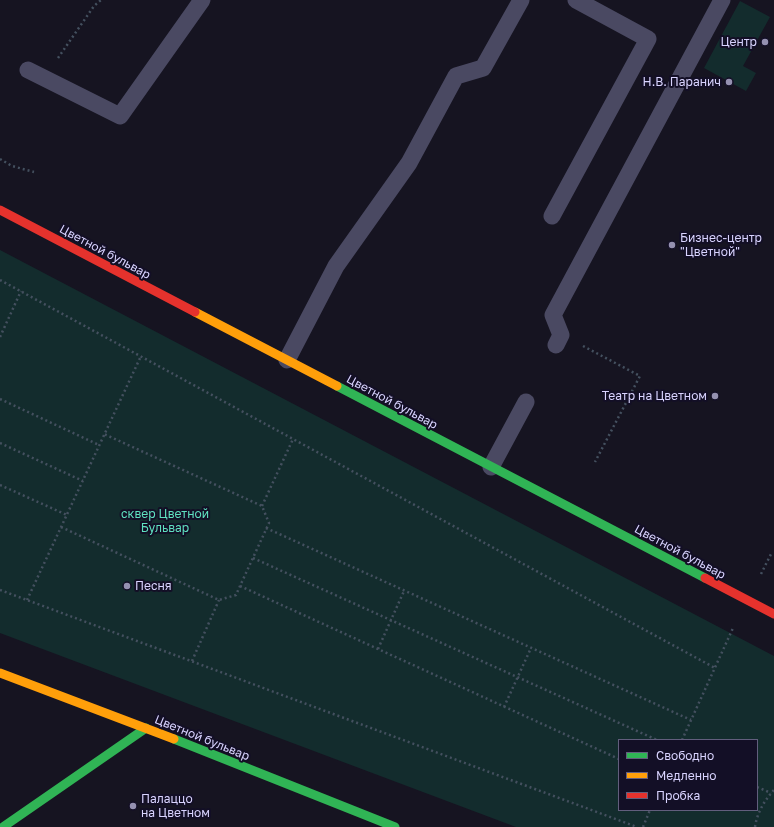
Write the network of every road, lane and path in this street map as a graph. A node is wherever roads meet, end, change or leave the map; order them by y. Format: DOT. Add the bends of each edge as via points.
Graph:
graph roads {
  1 [pos="101,0"];
  2 [pos="202,0"];
  3 [pos="521,0"];
  4 [pos="576,0"];
  5 [pos="722,0"];
  6 [pos="28,70"];
  7 [pos="44,78"];
  8 [pos="0,159"];
  9 [pos="34,172"];
  10 [pos="0,210"];
  11 [pos="552,216"];
  12 [pos="0,280"];
  13 [pos="21,291"];
  14 [pos="0,337"];
  15 [pos="559,340"];
  16 [pos="141,356"];
  17 [pos="287,360"];
  18 [pos="0,399"];
  19 [pos="526,402"];
  20 [pos="104,434"];
  21 [pos="293,439"];
  22 [pos="0,443"];
  23 [pos="99,445"];
  24 [pos="595,462"];
  25 [pos="491,467"];
  26 [pos="83,481"];
  27 [pos="0,485"];
  28 [pos="262,506"];
  29 [pos="67,515"];
  30 [pos="61,527"];
  31 [pos="266,528"];
  32 [pos="772,552"];
  33 [pos="253,558"];
  34 [pos="761,574"];
  35 [pos="240,586"];
  36 [pos="0,590"];
  37 [pos="404,591"];
  38 [pos="27,600"];
  39 [pos="219,600"];
  40 [pos="774,614"];
  41 [pos="391,620"];
  42 [pos="733,628"];
  43 [pos="531,648"];
  44 [pos="378,649"];
  45 [pos="192,661"];
  46 [pos="715,668"];
  47 [pos="0,673"];
  48 [pos="518,677"];
  49 [pos="504,707"];
  50 [pos="691,720"];
  51 [pos="146,728"];
  52 [pos="655,739"];
  53 [pos="682,739"];
  54 [pos="618,759"];
  55 [pos="758,787"];
  56 [pos="774,790"];
  57 [pos="771,793"];
  58 [pos="650,811"];
  59 [pos="8,825"];
  60 [pos="395,827"];
  61 [pos="637,827"];
  62 [pos="643,827"];
  63 [pos="755,827"];
  1 -- 7 [label="path" via="94,6"];
  2 -- 7 [label="lane" via="120,116"];
  3 -- 17 [label="lane" via="483,68 456,76 409,163 336,266"];
  4 -- 11 [label="lane" via="648,39"];
  5 -- 15 [label="lane" via="553,315"];
  6 -- 7 [label="lane"];
  8 -- 9 [label="path" via="12,166"];
  10 -- 17 [label="main road, Цветной бульвар"];
  12 -- 13 [label="path"];
  13 -- 14 [label="path"];
  13 -- 16 [label="path"];
  15 -- 24 [label="path" via="640,376"];
  16 -- 20 [label="path"];
  16 -- 21 [label="path"];
  17 -- 25 [label="main road, Цветной бульвар"];
  18 -- 23 [label="path"];
  19 -- 25 [label="lane"];
  20 -- 23 [label="path"];
  20 -- 28 [label="path"];
  21 -- 28 [label="path"];
  21 -- 46 [label="path"];
  22 -- 26 [label="path"];
  23 -- 26 [label="path"];
  25 -- 40 [label="main road, Цветной бульвар"];
  26 -- 29 [label="path"];
  27 -- 29 [label="path"];
  28 -- 31 [label="path" via="269,523"];
  29 -- 30 [label="path"];
  30 -- 38 [label="path"];
  30 -- 39 [label="path"];
  31 -- 33 [label="path"];
  31 -- 37 [label="path"];
  32 -- 34 [label="path"];
  33 -- 35 [label="path"];
  33 -- 41 [label="path"];
  35 -- 39 [label="path" via="236,595"];
  35 -- 44 [label="path"];
  36 -- 38 [label="path"];
  37 -- 41 [label="path"];
  37 -- 43 [label="path"];
  38 -- 45 [label="path"];
  39 -- 45 [label="path"];
  41 -- 44 [label="path"];
  41 -- 48 [label="path"];
  42 -- 46 [label="path"];
  43 -- 48 [label="path"];
  43 -- 50 [label="path"];
  44 -- 49 [label="path"];
  45 -- 61 [label="path"];
  46 -- 50 [label="path"];
  47 -- 51 [label="main road, Цветной бульвар"];
  48 -- 49 [label="path"];
  48 -- 52 [label="path"];
  49 -- 54 [label="path"];
  50 -- 53 [label="path"];
  51 -- 59 [label="main road"];
  51 -- 60 [label="main road, Цветной бульвар"];
  55 -- 57 [label="path"];
  56 -- 57 [label="path"];
  57 -- 63 [label="path" via="756,819"];
  58 -- 62 [label="path"];
}
